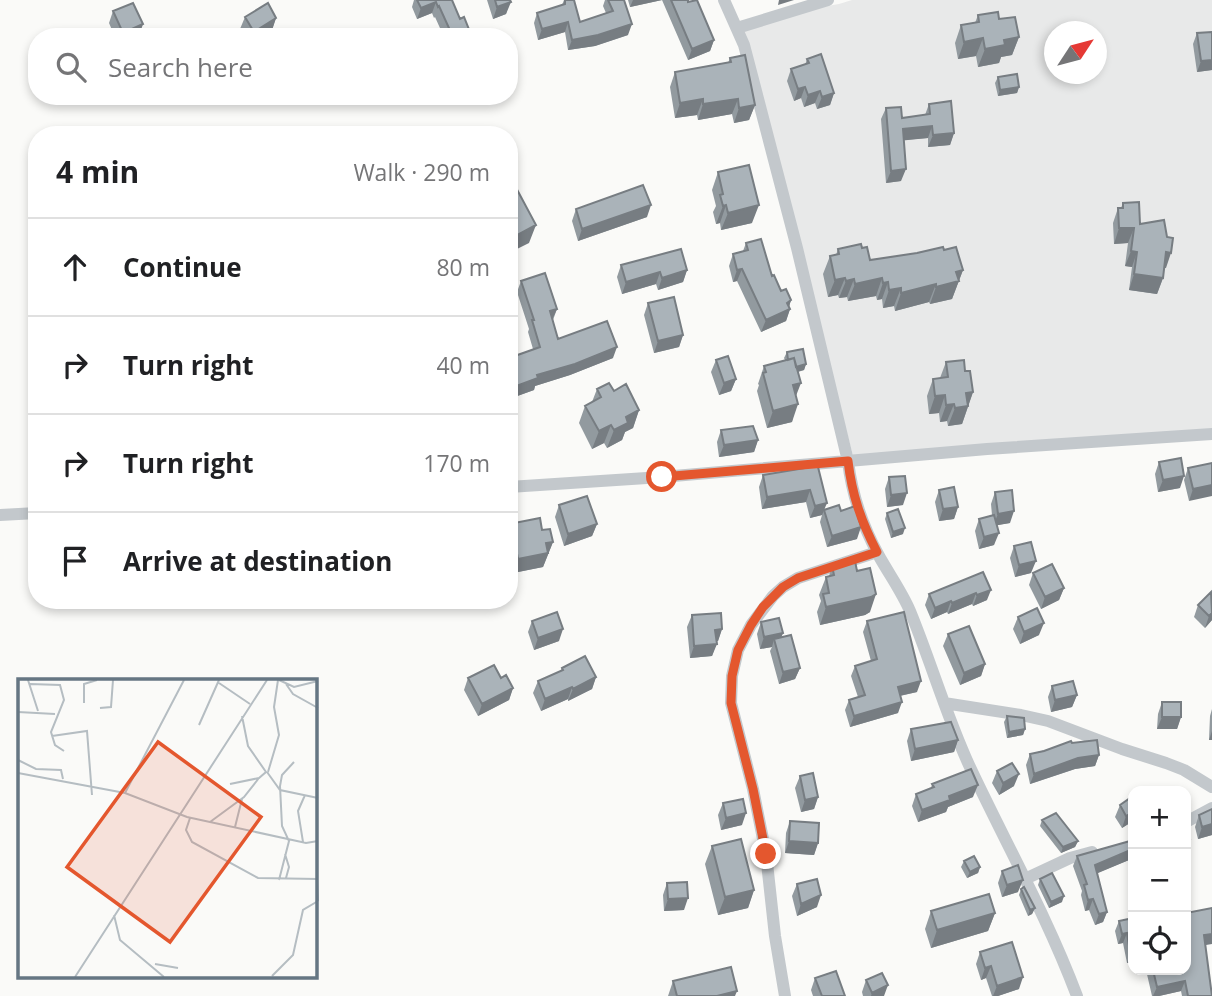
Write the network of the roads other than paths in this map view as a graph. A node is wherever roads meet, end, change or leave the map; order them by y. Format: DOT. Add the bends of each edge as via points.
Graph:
graph roads {
  1 [pos="724,0"];
  2 [pos="828,0"];
  3 [pos="737,28"];
  4 [pos="1212,434"];
  5 [pos="848,461"];
  6 [pos="518,486"];
  7 [pos="28,513"];
  8 [pos="0,514"];
  9 [pos="877,552"];
  10 [pos="944,703"];
  11 [pos="1212,787"];
  12 [pos="1212,808"];
  13 [pos="1191,819"];
  14 [pos="1108,848"];
  15 [pos="1025,879"];
  16 [pos="785,996"];
  17 [pos="1077,996"];
  1 -- 3 [label="street"];
  2 -- 3 [label="street"];
  3 -- 5 [label="street"];
  4 -- 5 [label="street"];
  5 -- 6 [label="street"];
  5 -- 9 [label="street" via="857,509"];
  7 -- 8 [label="street"];
  9 -- 10 [label="street" via="910,610"];
  9 -- 16 [label="street" via="783,587 751,625 732,676 731,703 766,854"];
  10 -- 11 [label="street" via="1048,721 1166,763"];
  10 -- 15 [label="street"];
  12 -- 13 [label="street"];
  14 -- 15 [label="street" via="1070,858"];
  15 -- 17 [label="street"];
}
